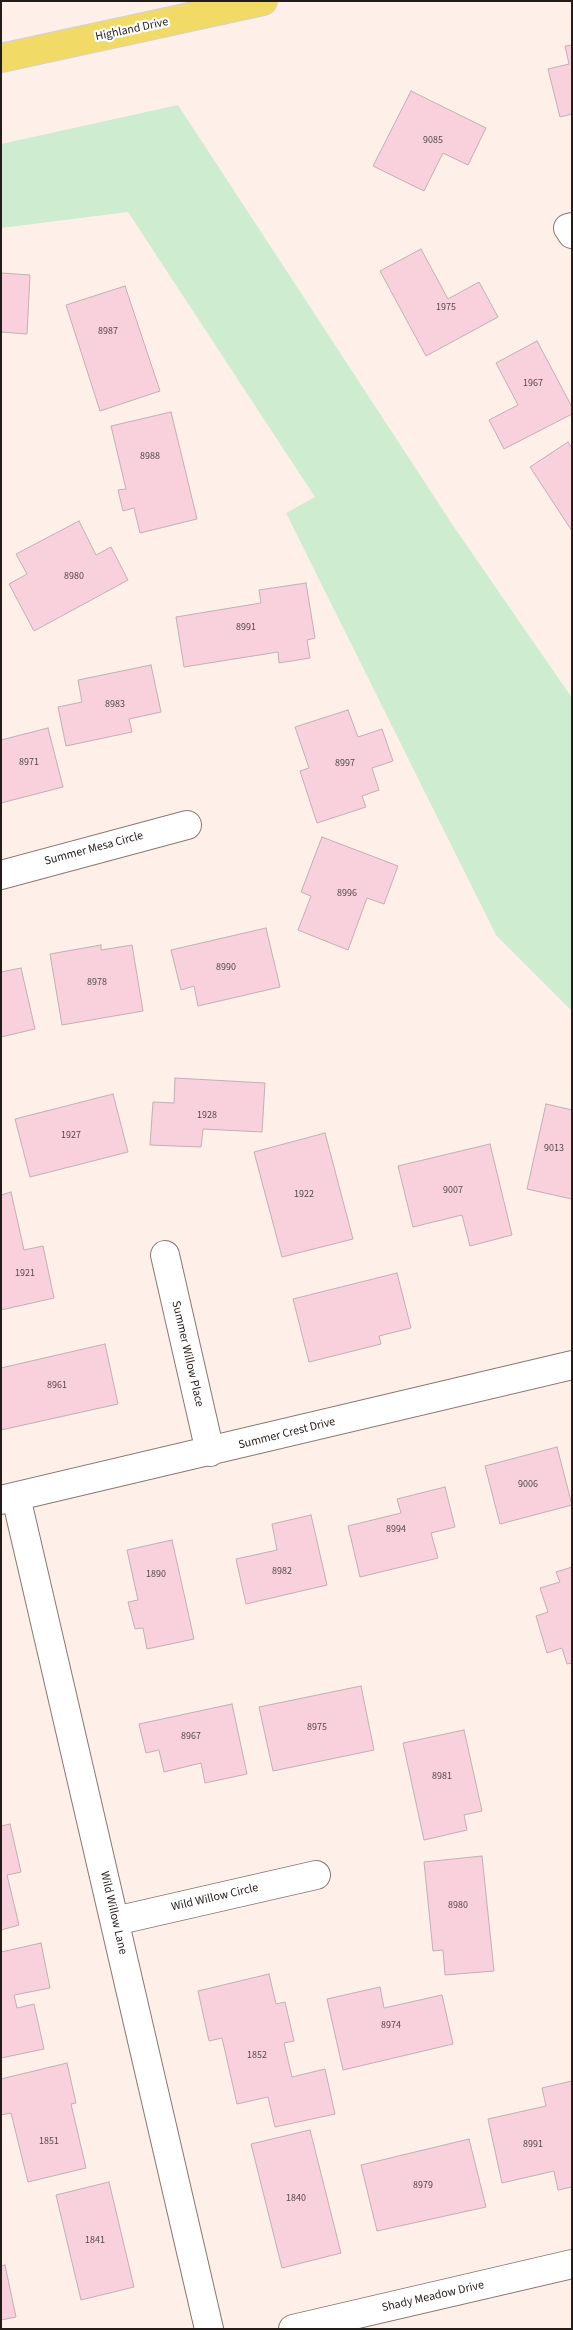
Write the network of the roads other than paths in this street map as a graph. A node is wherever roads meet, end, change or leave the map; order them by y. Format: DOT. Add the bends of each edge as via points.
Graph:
graph roads {
  1 [pos="263,1"];
  2 [pos="1,58"];
  3 [pos="187,825"];
  4 [pos="1,875"];
  5 [pos="165,1255"];
  6 [pos="572,1365"];
  7 [pos="210,1452"];
  8 [pos="9,1498"];
  9 [pos="316,1875"];
  10 [pos="115,1922"];
  11 [pos="572,2264"];
  12 [pos="209,2329"];
  13 [pos="293,2329"];
  1 -- 2 [label="main road, Highland Drive"];
  3 -- 4 [label="street, Summer Mesa Circle"];
  5 -- 7 [label="street, Summer Willow Place"];
  6 -- 7 [label="street, Summer Crest Drive"];
  7 -- 8 [label="street, Summer Crest Drive"];
  8 -- 10 [label="street, Wild Willow Lane"];
  9 -- 10 [label="street, Wild Willow Circle"];
  10 -- 12 [label="street, Wild Willow Lane"];
  11 -- 13 [label="street, Shady Meadow Drive"];
}
